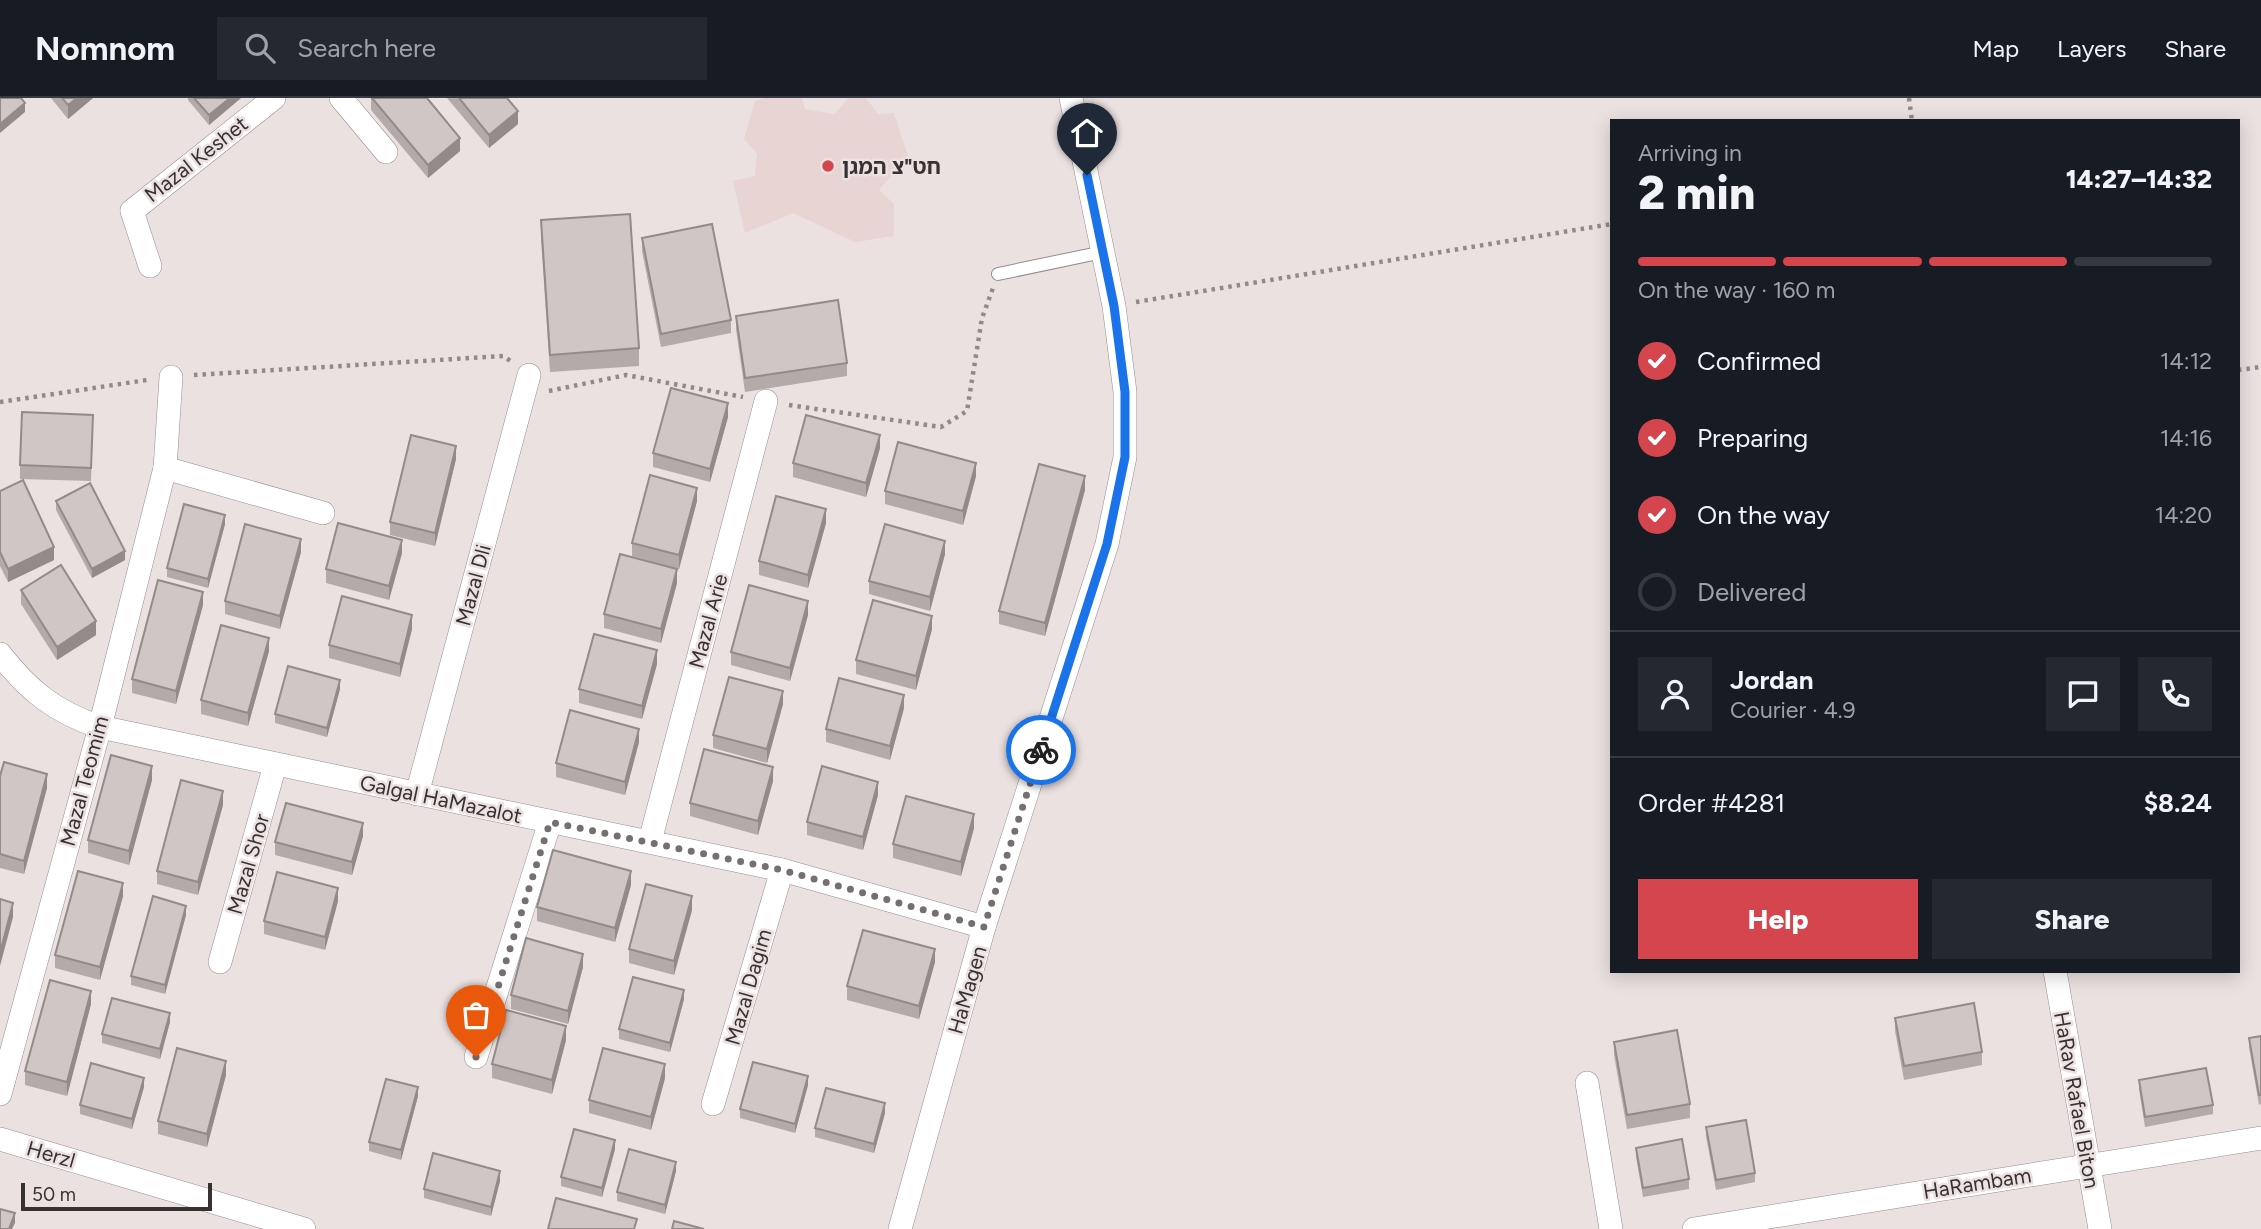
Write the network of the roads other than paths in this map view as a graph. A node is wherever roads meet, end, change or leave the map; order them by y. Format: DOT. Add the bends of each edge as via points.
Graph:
graph roads {
  1 [pos="274,98"];
  2 [pos="341,98"];
  3 [pos="1071,98"];
  4 [pos="387,152"];
  5 [pos="1103,252"];
  6 [pos="150,266"];
  7 [pos="998,274"];
  8 [pos="528,375"];
  9 [pos="170,377"];
  10 [pos="766,401"];
  11 [pos="165,468"];
  12 [pos="323,513"];
  13 [pos="0,654"];
  14 [pos="100,727"];
  15 [pos="275,765"];
  16 [pos="417,794"];
  17 [pos="550,822"];
  18 [pos="650,841"];
  19 [pos="782,870"];
  20 [pos="984,927"];
  21 [pos="220,962"];
  22 [pos="2055,973"];
  23 [pos="476,1057"];
  24 [pos="1587,1083"];
  25 [pos="0,1094"];
  26 [pos="713,1104"];
  27 [pos="2261,1138"];
  28 [pos="0,1139"];
  29 [pos="2089,1165"];
  30 [pos="304,1229"];
  31 [pos="900,1229"];
  32 [pos="1611,1229"];
  33 [pos="1694,1229"];
  34 [pos="2100,1229"];
  1 -- 6 [label="street, Mazal Keshet" via="132,211"];
  2 -- 4 [label="street"];
  3 -- 5 [label="street, HaMagen"];
  5 -- 7 [label="lane"];
  5 -- 20 [label="street, HaMagen" via="1125,392 1125,457 1107,544"];
  8 -- 16 [label="street, Mazal Dli"];
  9 -- 11 [label="street, Mazal Teomim"];
  10 -- 18 [label="street, Mazal Arie"];
  11 -- 12 [label="street"];
  11 -- 14 [label="street, Mazal Teomim"];
  13 -- 14 [label="street, Galgal HaMazalot" via="45,701"];
  14 -- 15 [label="street, Galgal HaMazalot"];
  14 -- 25 [label="street, Mazal Teomim"];
  15 -- 16 [label="street, Galgal HaMazalot"];
  15 -- 21 [label="street, Mazal Shor"];
  16 -- 17 [label="street, Galgal HaMazalot"];
  17 -- 18 [label="street, Galgal HaMazalot"];
  17 -- 23 [label="street"];
  18 -- 19 [label="street, Galgal HaMazalot"];
  19 -- 20 [label="street, Galgal HaMazalot"];
  19 -- 26 [label="street, Mazal Dagim"];
  20 -- 31 [label="street, HaMagen"];
  22 -- 29 [label="street, HaRav Rafael Biton"];
  24 -- 32 [label="street"];
  27 -- 29 [label="street, HaRambam"];
  28 -- 30 [label="street, Herzl"];
  29 -- 33 [label="street, HaRambam"];
  29 -- 34 [label="street, HaRav Rafael Biton"];
}
